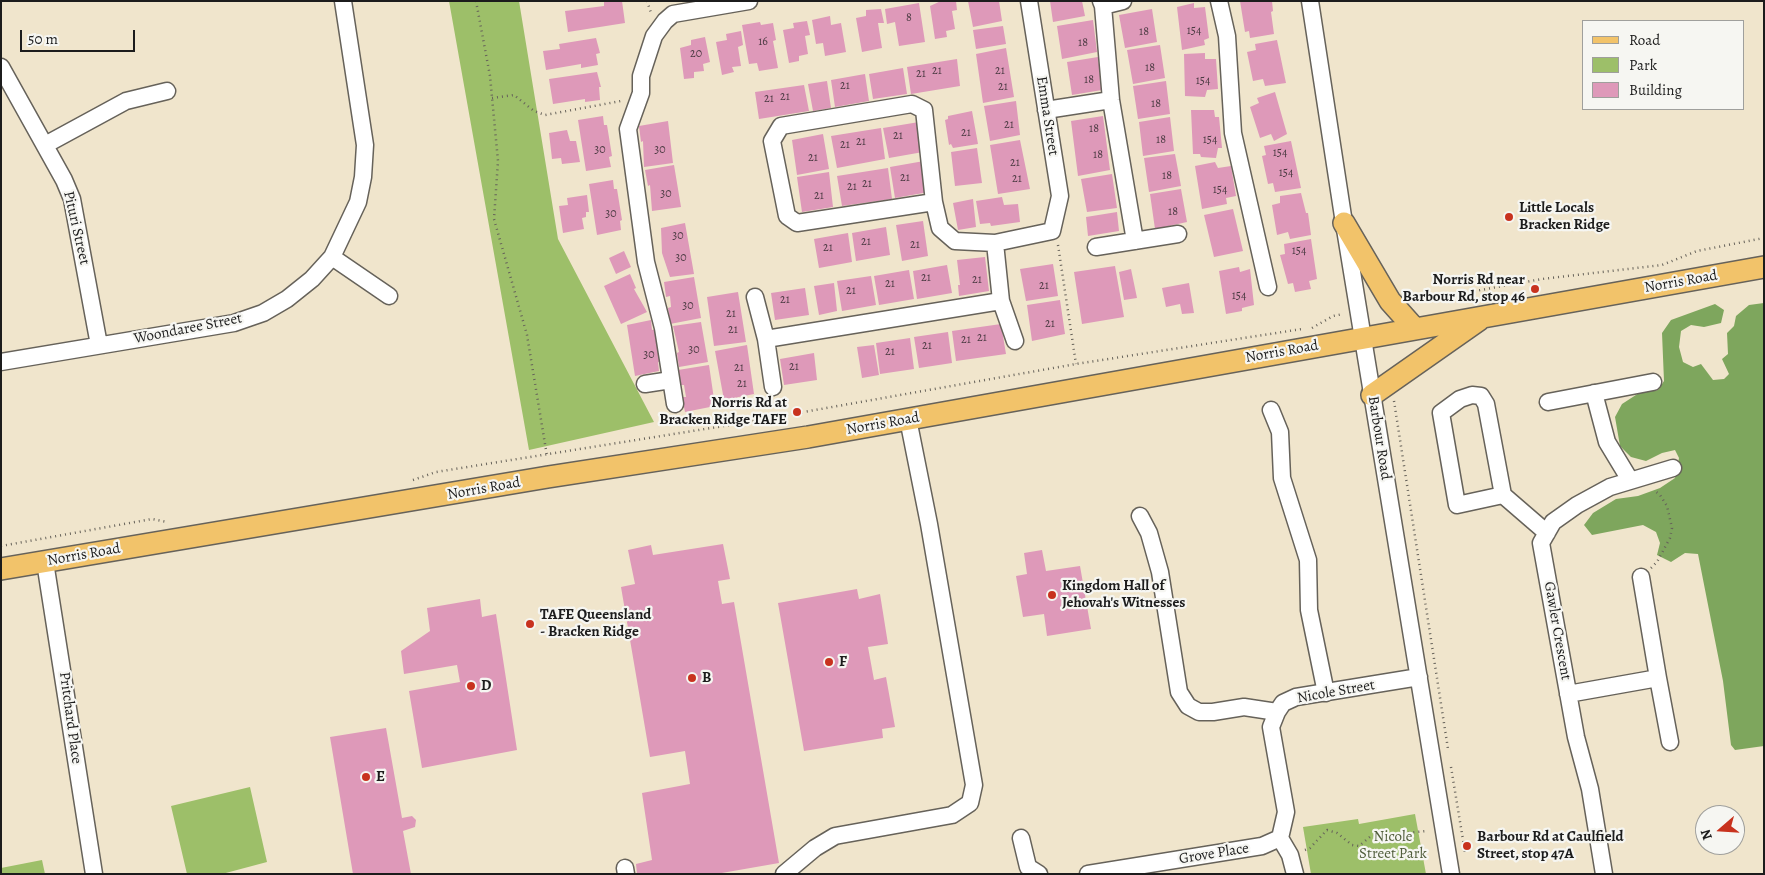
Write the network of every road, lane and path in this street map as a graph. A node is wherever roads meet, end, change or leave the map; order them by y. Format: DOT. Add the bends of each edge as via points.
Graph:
graph roads {
  1 [pos="343,1"];
  2 [pos="476,1"];
  3 [pos="749,1"];
  4 [pos="1029,1"];
  5 [pos="1123,1"];
  6 [pos="1219,1"];
  7 [pos="1310,1"];
  8 [pos="1102,4"];
  9 [pos="1,67"];
  10 [pos="167,92"];
  11 [pos="492,98"];
  12 [pos="1111,100"];
  13 [pos="621,101"];
  14 [pos="1046,110"];
  15 [pos="46,145"];
  16 [pos="934,202"];
  17 [pos="1344,223"];
  18 [pos="1052,231"];
  19 [pos="1178,234"];
  20 [pos="1764,238"];
  21 [pos="1135,241"];
  22 [pos="995,243"];
  23 [pos="1096,247"];
  24 [pos="332,258"];
  25 [pos="1764,267"];
  26 [pos="1268,287"];
  27 [pos="389,296"];
  28 [pos="756,296"];
  29 [pos="1425,300"];
  30 [pos="1001,301"];
  31 [pos="1339,315"];
  32 [pos="1484,317"];
  33 [pos="1415,329"];
  34 [pos="1363,337"];
  35 [pos="766,339"];
  36 [pos="1015,341"];
  37 [pos="99,345"];
  38 [pos="1,362"];
  39 [pos="1076,364"];
  40 [pos="671,380"];
  41 [pos="1653,382"];
  42 [pos="645,384"];
  43 [pos="773,387"];
  44 [pos="1594,393"];
  45 [pos="1372,395"];
  46 [pos="1393,398"];
  47 [pos="1548,402"];
  48 [pos="675,404"];
  49 [pos="1271,410"];
  50 [pos="908,420"];
  51 [pos="547,456"];
  52 [pos="1673,468"];
  53 [pos="548,477"];
  54 [pos="1637,478"];
  55 [pos="405,484"];
  56 [pos="1503,495"];
  57 [pos="1140,516"];
  58 [pos="172,523"];
  59 [pos="1547,532"];
  60 [pos="1,546"];
  61 [pos="45,562"];
  62 [pos="1,569"];
  63 [pos="1642,577"];
  64 [pos="1419,677"];
  65 [pos="1658,678"];
  66 [pos="1326,693"];
  67 [pos="1568,694"];
  68 [pos="1276,712"];
  69 [pos="1670,742"];
  70 [pos="1449,756"];
  71 [pos="1450,765"];
  72 [pos="1427,831"];
  73 [pos="1021,838"];
  74 [pos="1280,838"];
  75 [pos="1290,855"];
  76 [pos="1465,855"];
  77 [pos="94,874"];
  78 [pos="784,874"];
  79 [pos="1039,874"];
  80 [pos="1088,874"];
  81 [pos="1295,874"];
  82 [pos="1451,874"];
  83 [pos="1604,874"];
  1 -- 24 [label="street, Woondaree Street" via="361,108 364,161 358,202"];
  2 -- 11 [label="path"];
  3 -- 40 [label="street" via="673,14 654,36 641,76 641,93 628,129 646,262 663,328"];
  4 -- 14 [label="street, Emma Street"];
  5 -- 8 [label="street"];
  6 -- 26 [label="street" via="1227,36 1233,133"];
  7 -- 17 [label="street, Barbour Road"];
  8 -- 12 [label="street"];
  9 -- 15 [label="street, Pituri Street"];
  10 -- 15 [label="street" via="126,101"];
  11 -- 13 [label="path" via="514,95 534,111 545,115"];
  11 -- 51 [label="path" via="498,160 494,219 527,335"];
  12 -- 14 [label="street"];
  12 -- 21 [label="street"];
  14 -- 18 [label="street, Emma Street" via="1060,196"];
  15 -- 37 [label="street, Pituri Street" via="72,199"];
  16 -- 16 [label="street" via="924,110 912,104 781,126 772,141 787,216 797,222"];
  16 -- 22 [label="street" via="940,228 955,241"];
  17 -- 33 [label="main road" via="1390,301"];
  17 -- 34 [label="street, Barbour Road"];
  18 -- 22 [label="street"];
  18 -- 39 [label="path" via="1059,247"];
  19 -- 21 [label="street"];
  20 -- 29 [label="path" via="1697,250 1662,265 1542,279"];
  21 -- 23 [label="street"];
  22 -- 30 [label="street"];
  24 -- 27 [label="street"];
  24 -- 37 [label="street, Woondaree Street" via="287,299 263,313 216,326"];
  25 -- 32 [label="main road, Norris Road"];
  28 -- 35 [label="street"];
  30 -- 35 [label="street"];
  30 -- 36 [label="street"];
  31 -- 39 [label="path" via="1313,328"];
  32 -- 33 [label="main road, Norris Road"];
  32 -- 45 [label="main road"];
  33 -- 34 [label="main road, Norris Road"];
  34 -- 45 [label="street, Barbour Road"];
  34 -- 50 [label="main road, Norris Road"];
  35 -- 43 [label="street"];
  37 -- 38 [label="street, Woondaree Street"];
  39 -- 51 [label="path"];
  40 -- 42 [label="street"];
  40 -- 48 [label="street"];
  41 -- 44 [label="street"];
  44 -- 47 [label="street"];
  44 -- 54 [label="street" via="1607,442"];
  45 -- 64 [label="street, Barbour Road"];
  46 -- 70 [label="path"];
  49 -- 66 [label="street" via="1280,432 1282,478 1308,560 1309,610"];
  50 -- 53 [label="main road, Norris Road"];
  50 -- 78 [label="street" via="974,785 970,803 952,815 835,836"];
  51 -- 53 [label="path"];
  51 -- 55 [label="path" via="436,472"];
  52 -- 54 [label="street"];
  53 -- 61 [label="main road, Norris Road"];
  54 -- 59 [label="street" via="1610,487 1577,506 1553,522"];
  54 -- 63 [label="path" via="1664,500 1672,528 1657,562"];
  56 -- 56 [label="street" via="1457,505 1442,413 1460,399 1481,396 1486,404"];
  56 -- 59 [label="street"];
  57 -- 68 [label="street" via="1149,533 1160,572 1179,692 1188,706 1199,712 1244,707"];
  58 -- 60 [label="path" via="152,519"];
  59 -- 67 [label="street, Gawler Crescent" via="1541,542"];
  61 -- 62 [label="main road, Norris Road"];
  61 -- 77 [label="street, Pritchard Place"];
  63 -- 65 [label="street"];
  64 -- 66 [label="street, Nicole Street"];
  64 -- 82 [label="street, Barbour Road"];
  65 -- 67 [label="street"];
  65 -- 69 [label="street"];
  66 -- 68 [label="street, Nicole Street" via="1296,697 1283,703"];
  67 -- 83 [label="street, Gawler Crescent" via="1590,789"];
  68 -- 74 [label="street" via="1272,727 1286,812"];
  71 -- 76 [label="path"];
  72 -- 75 [label="path" via="1371,836 1358,846 1327,830 1310,848"];
  73 -- 79 [label="street" via="1028,867"];
  74 -- 75 [label="street"];
  74 -- 80 [label="street, Grove Place" via="1262,846"];
  75 -- 81 [label="street"];
}
